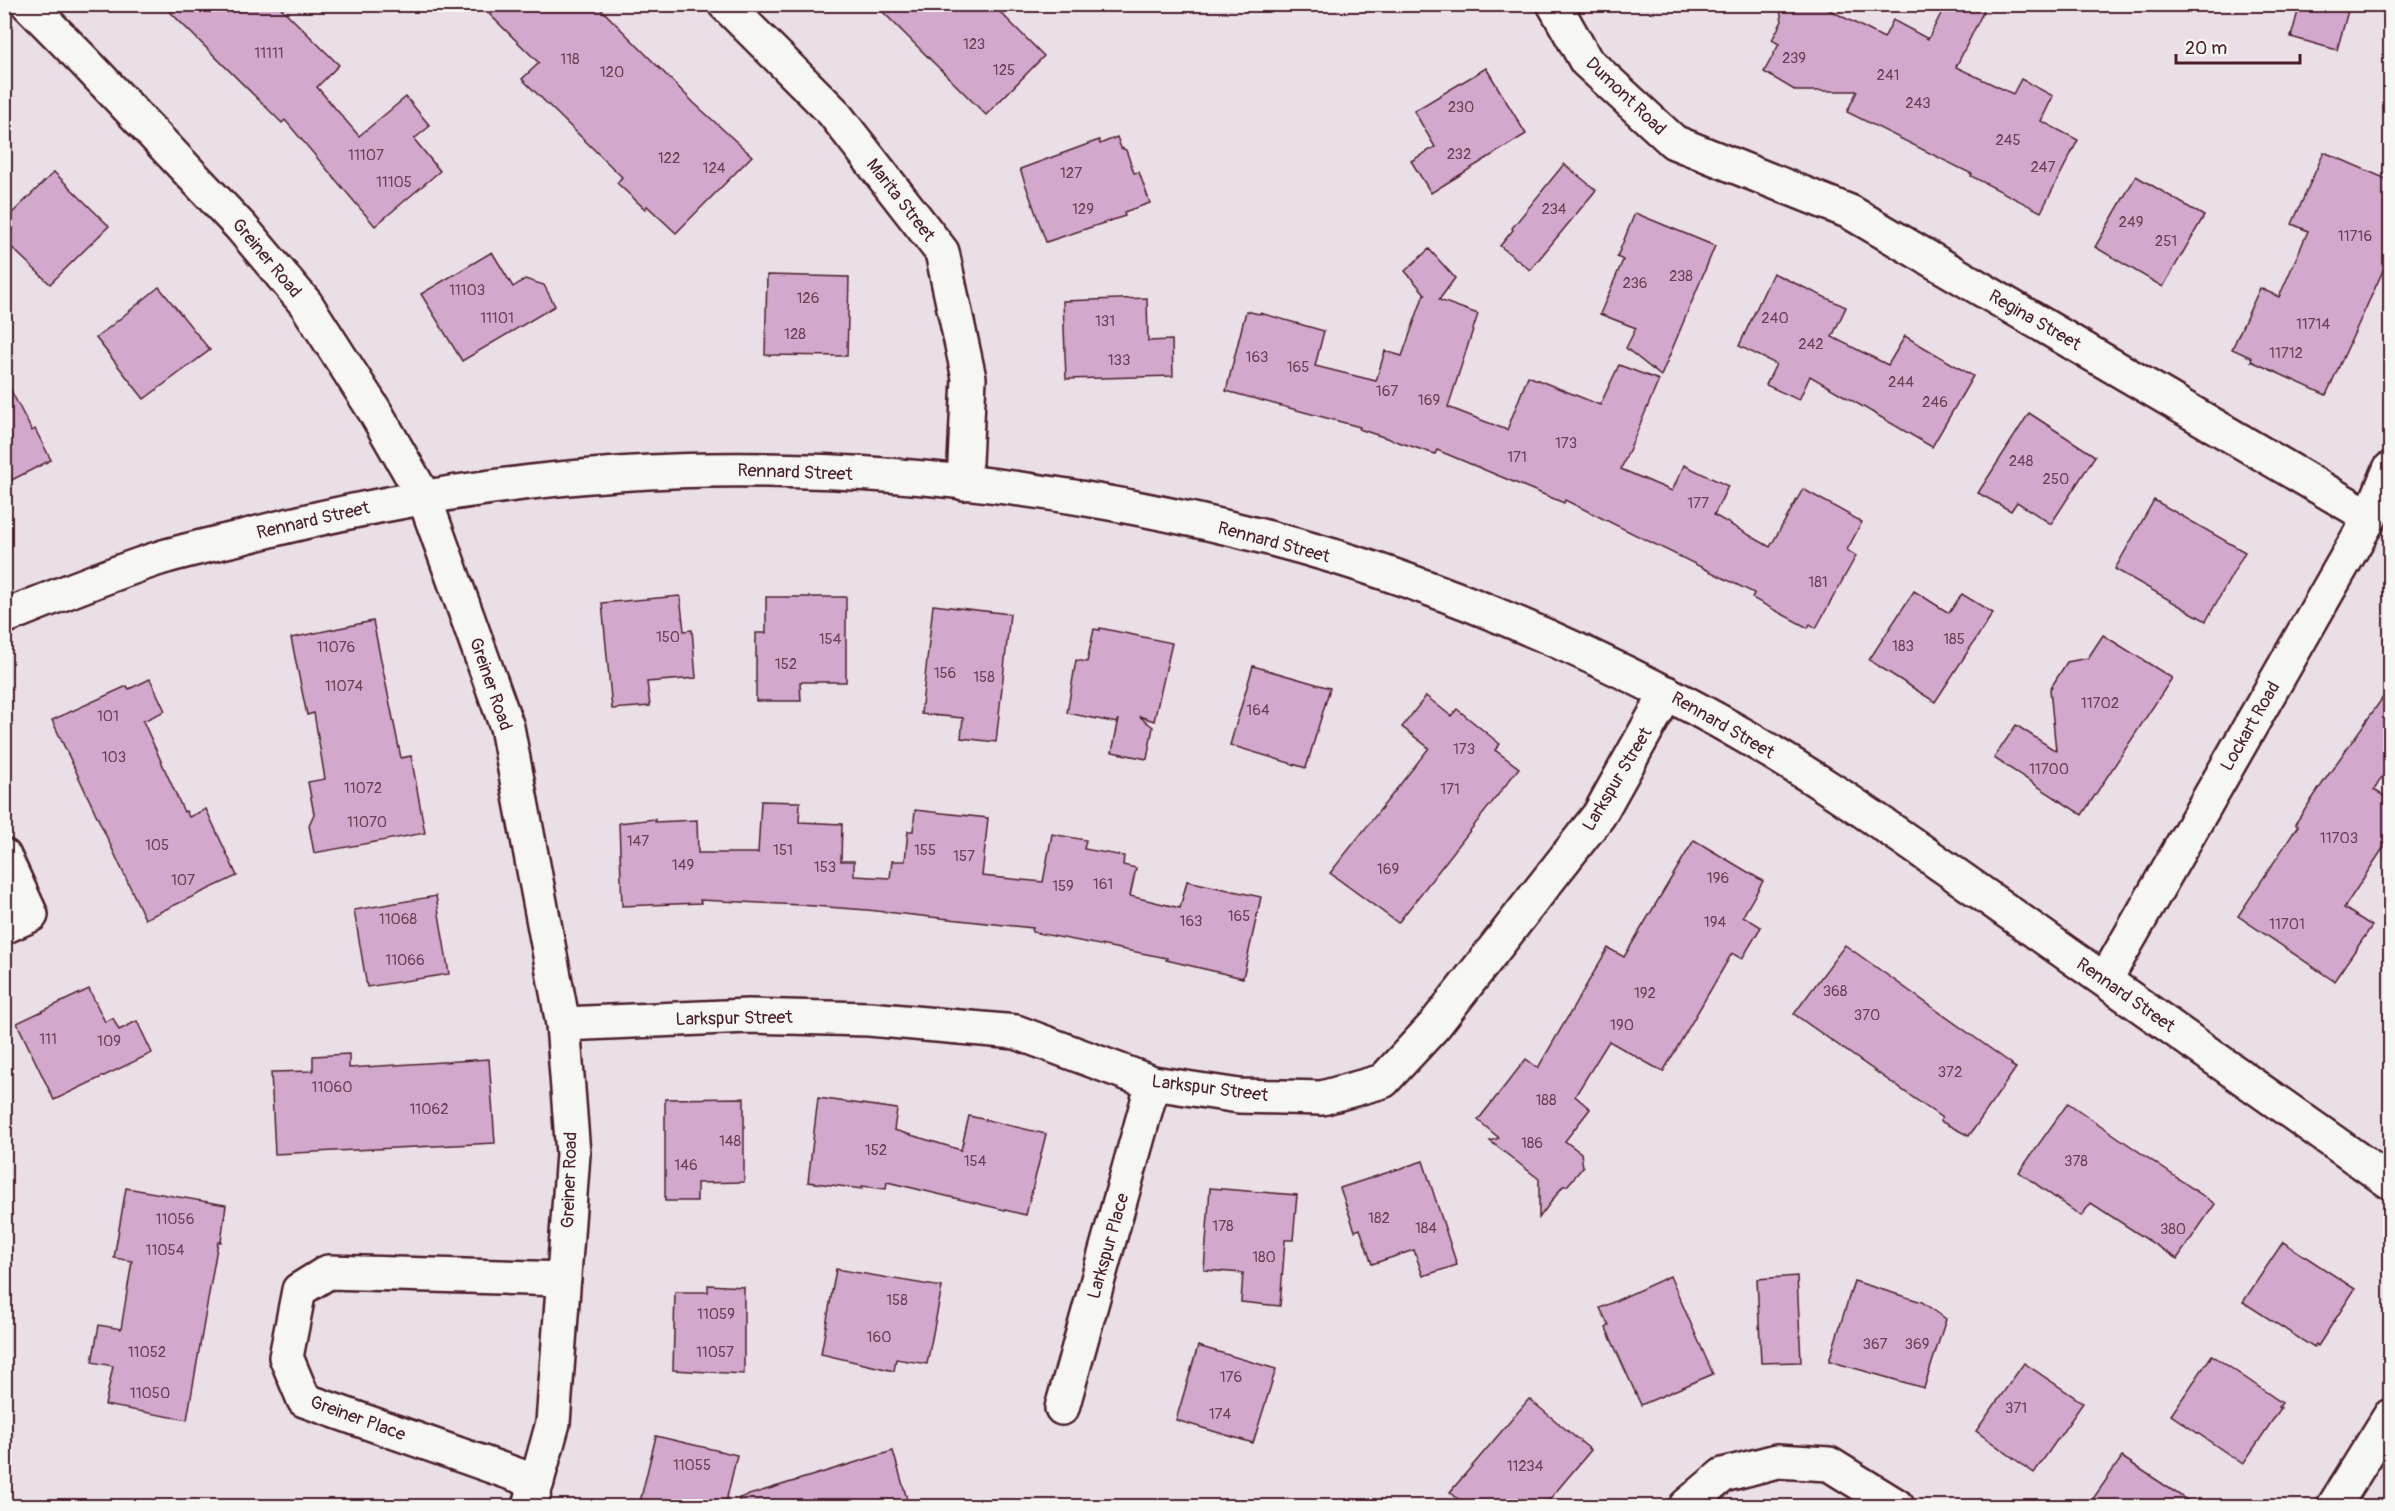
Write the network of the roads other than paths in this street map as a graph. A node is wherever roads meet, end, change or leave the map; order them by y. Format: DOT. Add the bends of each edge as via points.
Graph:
graph roads {
  1 [pos="28,4"];
  2 [pos="725,4"];
  3 [pos="1554,4"];
  4 [pos="1688,147"];
  5 [pos="2391,469"];
  6 [pos="964,483"];
  7 [pos="424,497"];
  8 [pos="2370,517"];
  9 [pos="4,617"];
  10 [pos="1667,693"];
  11 [pos="4,856"];
  12 [pos="4,927"];
  13 [pos="2105,980"];
  14 [pos="563,1024"];
  15 [pos="1154,1083"];
  16 [pos="2391,1182"];
  17 [pos="564,1279"];
  18 [pos="1062,1408"];
  19 [pos="2391,1416"];
  20 [pos="534,1494"];
  21 [pos="1686,1506"];
  22 [pos="1897,1506"];
  23 [pos="2334,1506"];
  1 -- 7 [label="street, Greiner Road" via="241,227 306,304"];
  2 -- 6 [label="street, Marita Street" via="832,112 942,252 969,378"];
  3 -- 4 [label="street, Dumont Road" via="1586,61 1674,142"];
  4 -- 8 [label="street, Regina Street" via="1850,212"];
  5 -- 8 [label="street, Lockart Road"];
  6 -- 7 [label="street, Rennard Street" via="765,470 658,472"];
  6 -- 10 [label="street, Rennard Street" via="1148,510 1270,538 1463,601"];
  7 -- 9 [label="street, Rennard Street" via="319,517 162,558"];
  7 -- 14 [label="street, Greiner Road" via="507,728"];
  8 -- 13 [label="street, Lockart Road"];
  10 -- 13 [label="street, Rennard Street" via="1758,744 1889,828"];
  10 -- 15 [label="street, Larkspur Street" via="1599,815 1434,1026 1383,1081 1322,1098 1239,1095"];
  11 -- 12 [label="street" via="31,915"];
  13 -- 16 [label="street, Rennard Street"];
  14 -- 15 [label="street, Larkspur Street" via="748,1016 869,1019 1016,1032"];
  14 -- 17 [label="street, Greiner Road" via="573,1154"];
  15 -- 18 [label="street, Larkspur Place"];
  17 -- 20 [label="street, Greiner Road" via="553,1423"];
  17 -- 20 [label="street, Greiner Place" via="328,1272 299,1290 285,1357 304,1400"];
  19 -- 23 [label="street"];
  21 -- 22 [label="street" via="1723,1475 1777,1461 1829,1464"];
}
